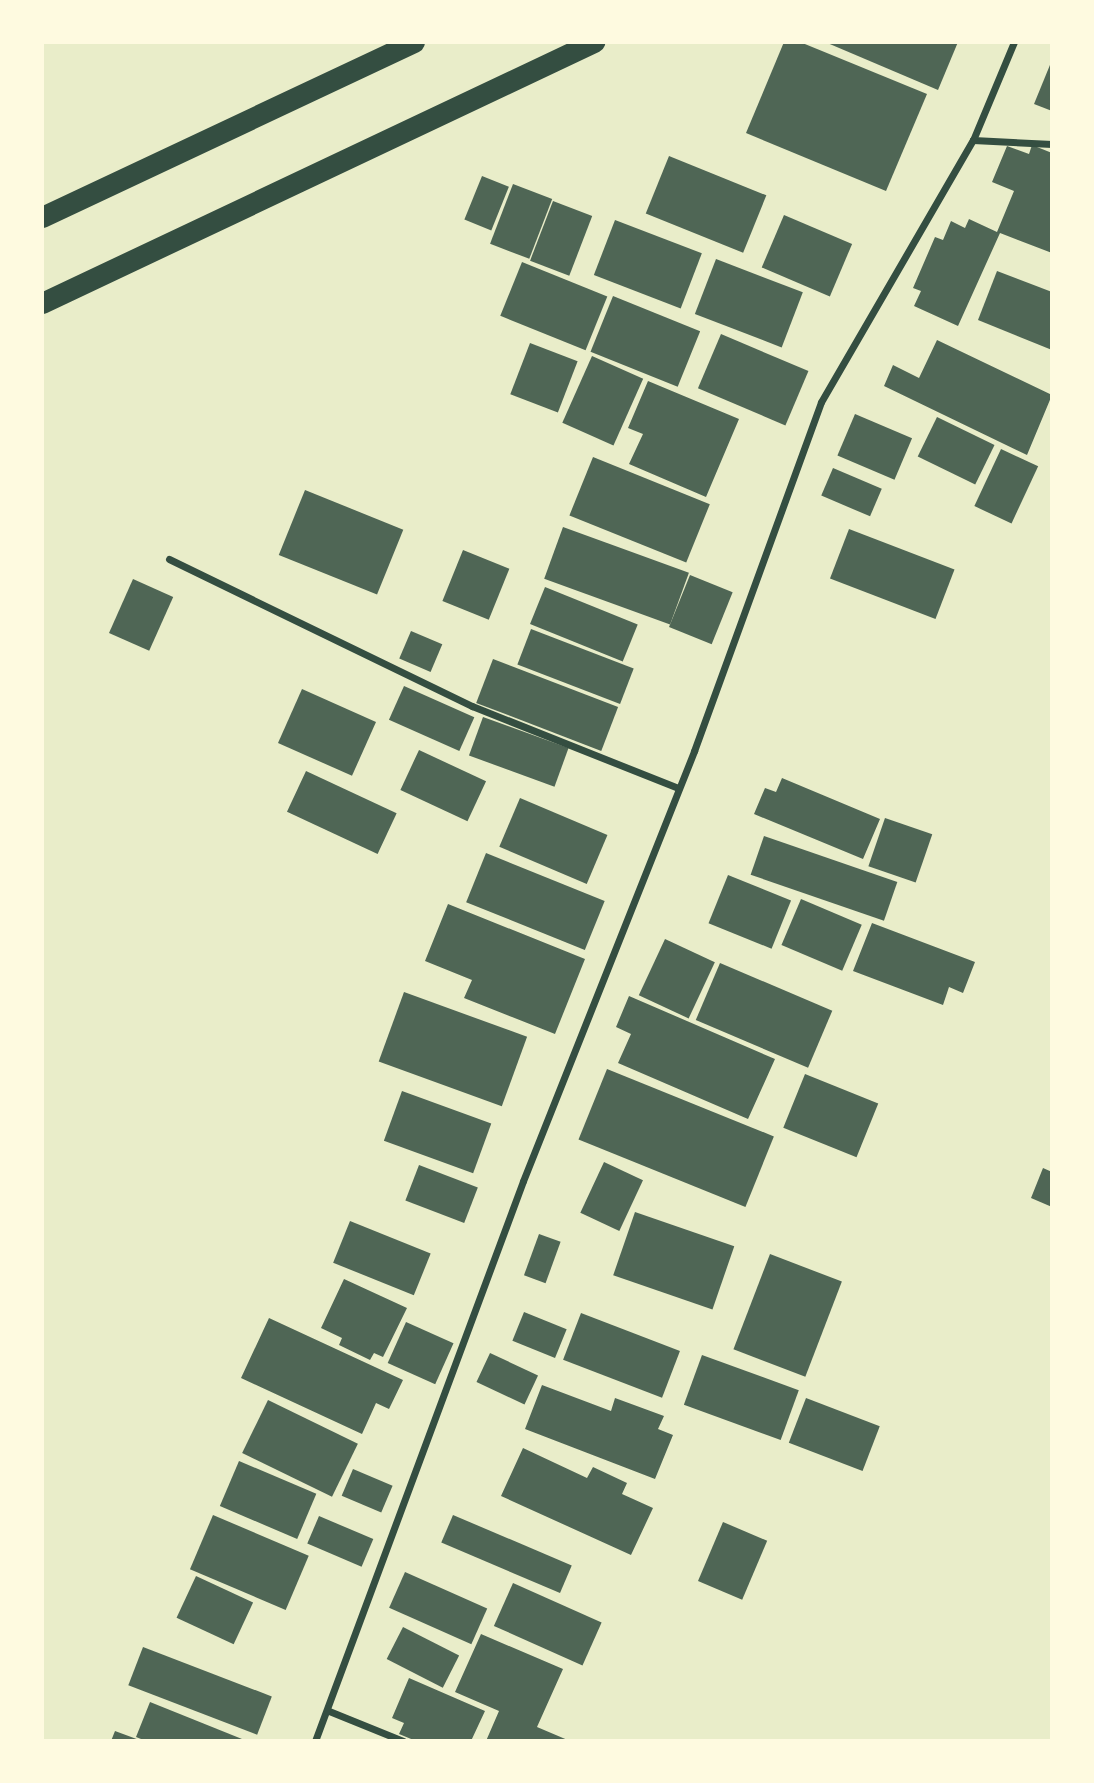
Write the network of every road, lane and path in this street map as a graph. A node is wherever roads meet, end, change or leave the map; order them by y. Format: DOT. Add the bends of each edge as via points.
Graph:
graph roads {
  1 [pos="414,42"];
  2 [pos="594,42"];
  3 [pos="1014,42"];
  4 [pos="974,140"];
  5 [pos="1052,144"];
  6 [pos="42,217"];
  7 [pos="42,303"];
  8 [pos="169,559"];
  9 [pos="678,788"];
  10 [pos="329,1711"];
  11 [pos="316,1741"];
  12 [pos="403,1741"];
  1 -- 6 [label="highway"];
  2 -- 7 [label="highway"];
  3 -- 4 [label="street"];
  4 -- 5 [label="street"];
  4 -- 9 [label="street" via="821,402"];
  8 -- 9 [label="street" via="472,706"];
  9 -- 10 [label="street" via="523,1181"];
  10 -- 11 [label="street"];
  10 -- 12 [label="street"];
}
